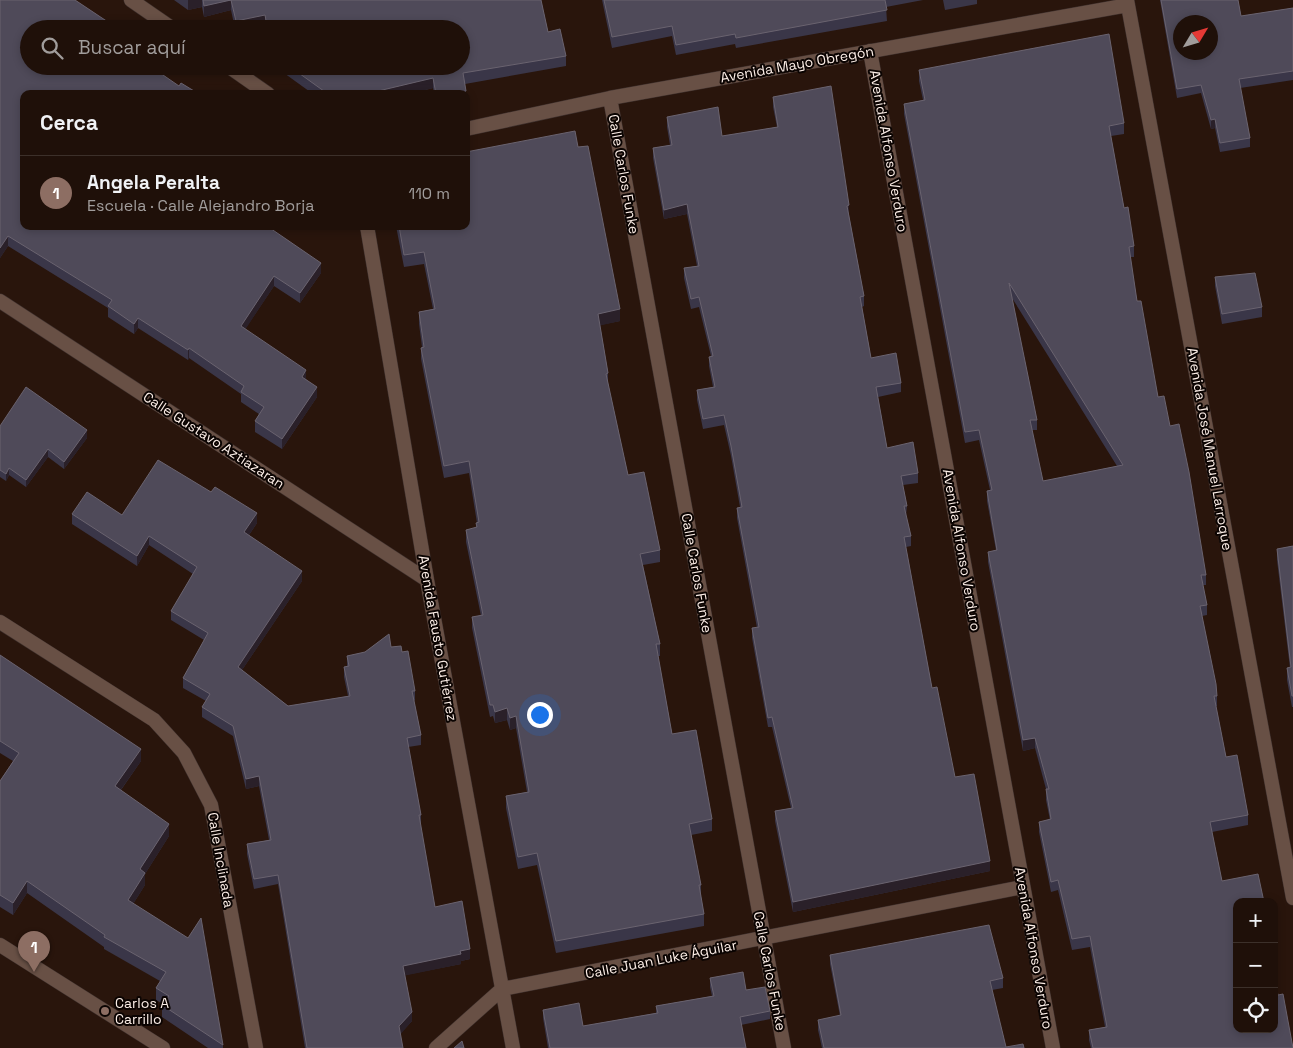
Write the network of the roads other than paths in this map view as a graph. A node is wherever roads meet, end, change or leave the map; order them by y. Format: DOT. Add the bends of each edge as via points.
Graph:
graph roads {
  1 [pos="131,0"];
  2 [pos="1128,2"];
  3 [pos="160,20"];
  4 [pos="870,51"];
  5 [pos="241,75"];
  6 [pos="262,90"];
  7 [pos="610,98"];
  8 [pos="470,129"];
  9 [pos="369,230"];
  10 [pos="0,301"];
  11 [pos="427,580"];
  12 [pos="0,622"];
  13 [pos="1023,887"];
  14 [pos="1293,898"];
  15 [pos="764,939"];
  16 [pos="0,945"];
  17 [pos="502,989"];
  18 [pos="163,1048"];
  19 [pos="256,1048"];
  20 [pos="436,1048"];
  21 [pos="513,1048"];
  22 [pos="784,1048"];
  23 [pos="1053,1048"];
  1 -- 3 [label="street"];
  2 -- 4 [label="street, Avenida Mayo Obregón"];
  2 -- 14 [label="street, Avenida José Manuel Larroque"];
  4 -- 7 [label="street, Avenida Mayo Obregón"];
  4 -- 13 [label="street, Avenida Alfonso Verduro"];
  5 -- 6 [label="street"];
  7 -- 8 [label="street, Avenida Mayo Obregón"];
  7 -- 15 [label="street, Calle Carlos Funke"];
  9 -- 11 [label="street, Avenida Fausto Gutiérrez"];
  10 -- 11 [label="street, Calle Gustavo Aztiazaran"];
  11 -- 17 [label="street, Avenida Fausto Gutiérrez"];
  12 -- 19 [label="street, Calle Inclinada" via="154,720 184,753 211,805"];
  13 -- 15 [label="street, Calle Juan Luke Águilar"];
  13 -- 23 [label="street, Avenida Alfonso Verduro"];
  15 -- 17 [label="street, Calle Juan Luke Águilar"];
  15 -- 22 [label="street, Calle Carlos Funke"];
  16 -- 18 [label="street"];
  17 -- 20 [label="street"];
  17 -- 21 [label="street, Avenida Fausto Gutiérrez"];
}
